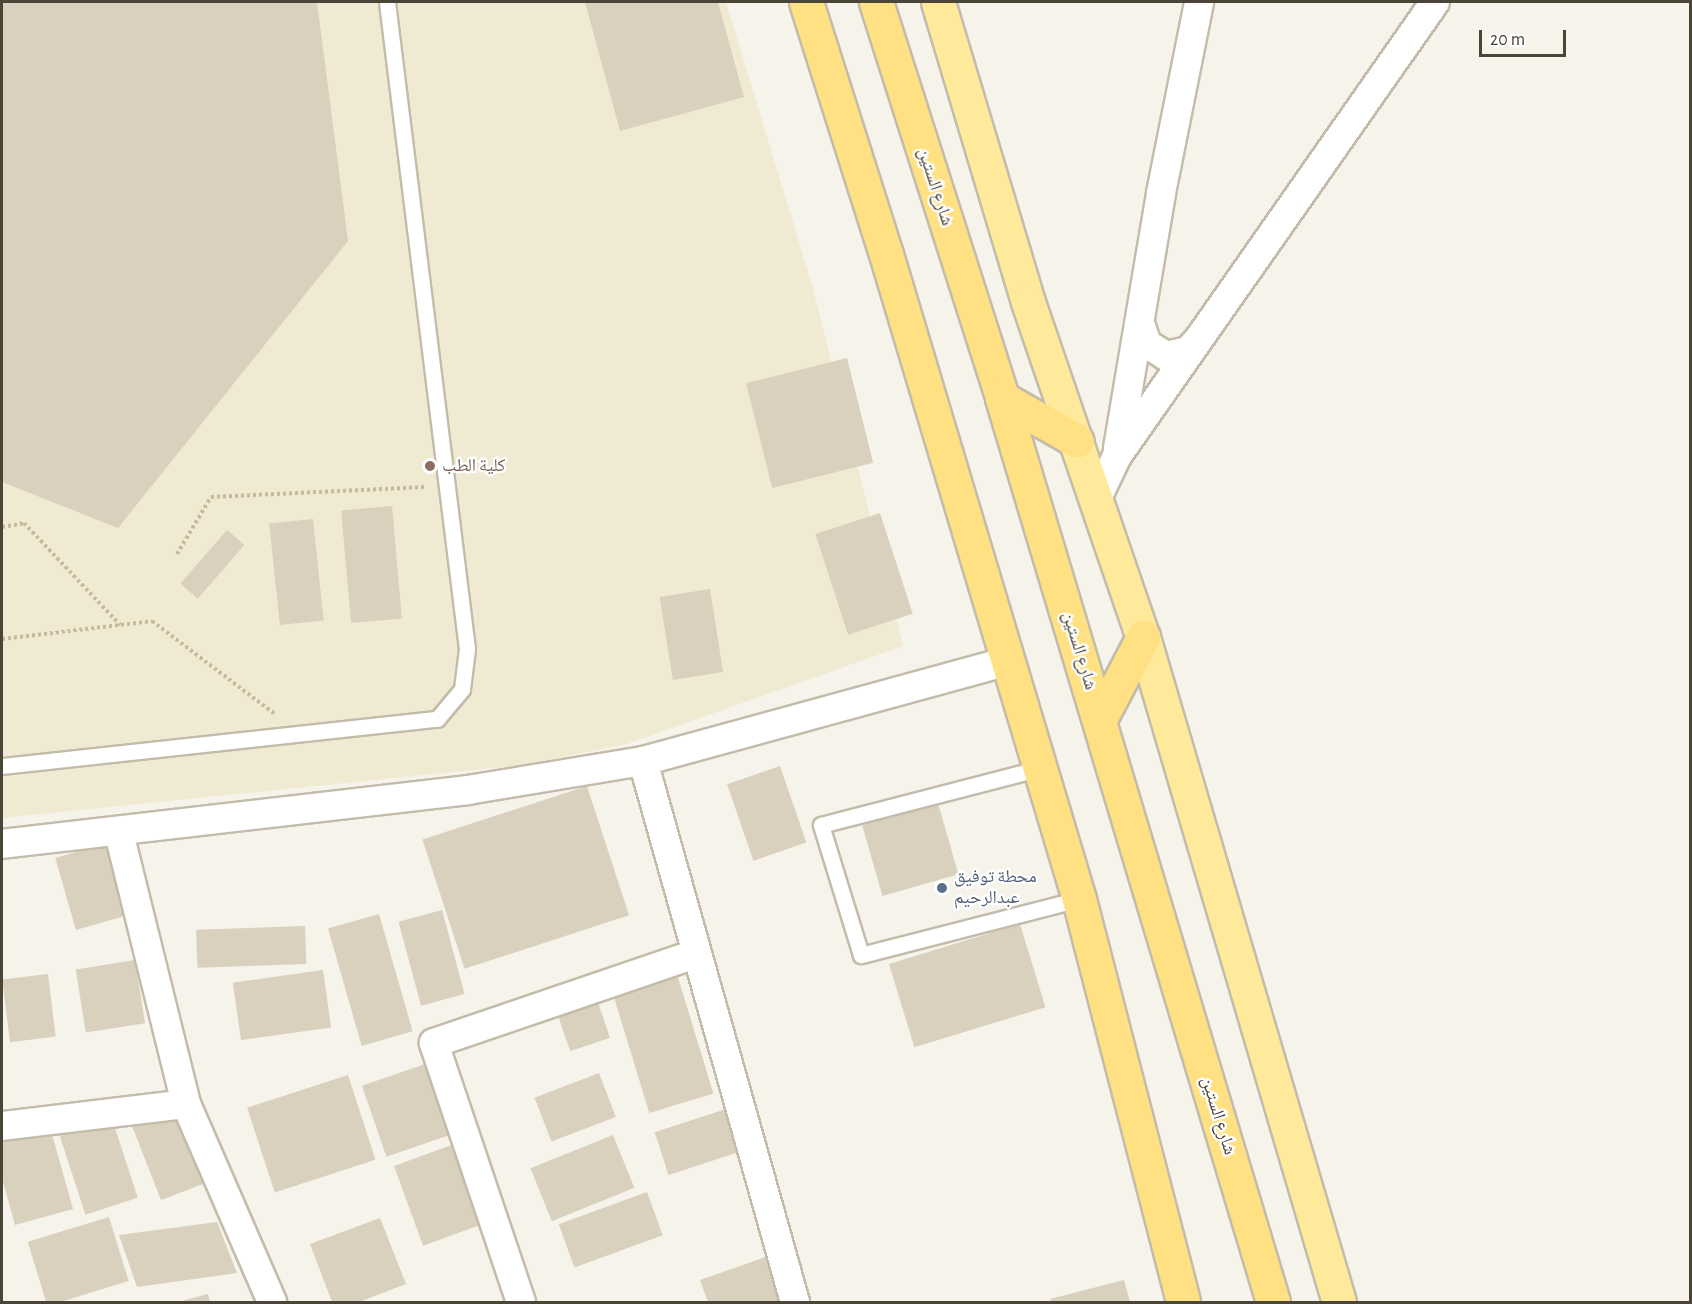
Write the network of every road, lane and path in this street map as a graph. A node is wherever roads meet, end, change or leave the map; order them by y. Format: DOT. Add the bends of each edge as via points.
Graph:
graph roads {
  1 [pos="387,2"];
  2 [pos="806,2"];
  3 [pos="938,2"];
  4 [pos="1199,2"];
  5 [pos="1435,2"];
  6 [pos="878,3"];
  7 [pos="1140,323"];
  8 [pos="1196,342"];
  9 [pos="1002,398"];
  10 [pos="1077,441"];
  11 [pos="1117,456"];
  12 [pos="447,486"];
  13 [pos="1095,500"];
  14 [pos="2,527"];
  15 [pos="177,554"];
  16 [pos="120,625"];
  17 [pos="1143,637"];
  18 [pos="2,639"];
  19 [pos="1009,661"];
  20 [pos="1100,719"];
  21 [pos="298,732"];
  22 [pos="643,761"];
  23 [pos="2,766"];
  24 [pos="1041,768"];
  25 [pos="119,833"];
  26 [pos="2,844"];
  27 [pos="1079,899"];
  28 [pos="695,954"];
  29 [pos="186,1104"];
  30 [pos="2,1126"];
  31 [pos="272,1302"];
  32 [pos="521,1302"];
  33 [pos="795,1302"];
  34 [pos="1183,1302"];
  35 [pos="1274,1302"];
  36 [pos="1339,1302"];
  1 -- 12 [label="lane"];
  2 -- 19 [label="highway"];
  3 -- 10 [label="main road" via="1021,280"];
  4 -- 7 [label="street"];
  5 -- 8 [label="street"];
  6 -- 9 [label="highway, شارع الستين"];
  7 -- 8 [label="street" via="1146,344 1155,352 1177,355"];
  7 -- 11 [label="street"];
  8 -- 11 [label="street"];
  9 -- 10 [label="highway"];
  9 -- 20 [label="highway, شارع الستين"];
  10 -- 13 [label="main road"];
  11 -- 13 [label="street"];
  12 -- 15 [label="path" via="211,497"];
  12 -- 21 [label="lane" via="467,649 462,689 437,719"];
  13 -- 17 [label="main road"];
  14 -- 16 [label="path" via="24,523"];
  16 -- 18 [label="path"];
  16 -- 21 [label="path" via="152,621"];
  17 -- 20 [label="highway"];
  17 -- 36 [label="main road"];
  19 -- 22 [label="street"];
  19 -- 24 [label="highway"];
  20 -- 35 [label="highway, شارع الستين"];
  21 -- 23 [label="lane"];
  22 -- 25 [label="street" via="468,790"];
  22 -- 28 [label="street"];
  24 -- 27 [label="highway"];
  24 -- 27 [label="lane" via="821,825 861,956"];
  25 -- 26 [label="street"];
  25 -- 29 [label="street"];
  27 -- 34 [label="highway"];
  28 -- 32 [label="street" via="434,1043"];
  28 -- 33 [label="street"];
  29 -- 30 [label="street"];
  29 -- 31 [label="street"];
}
